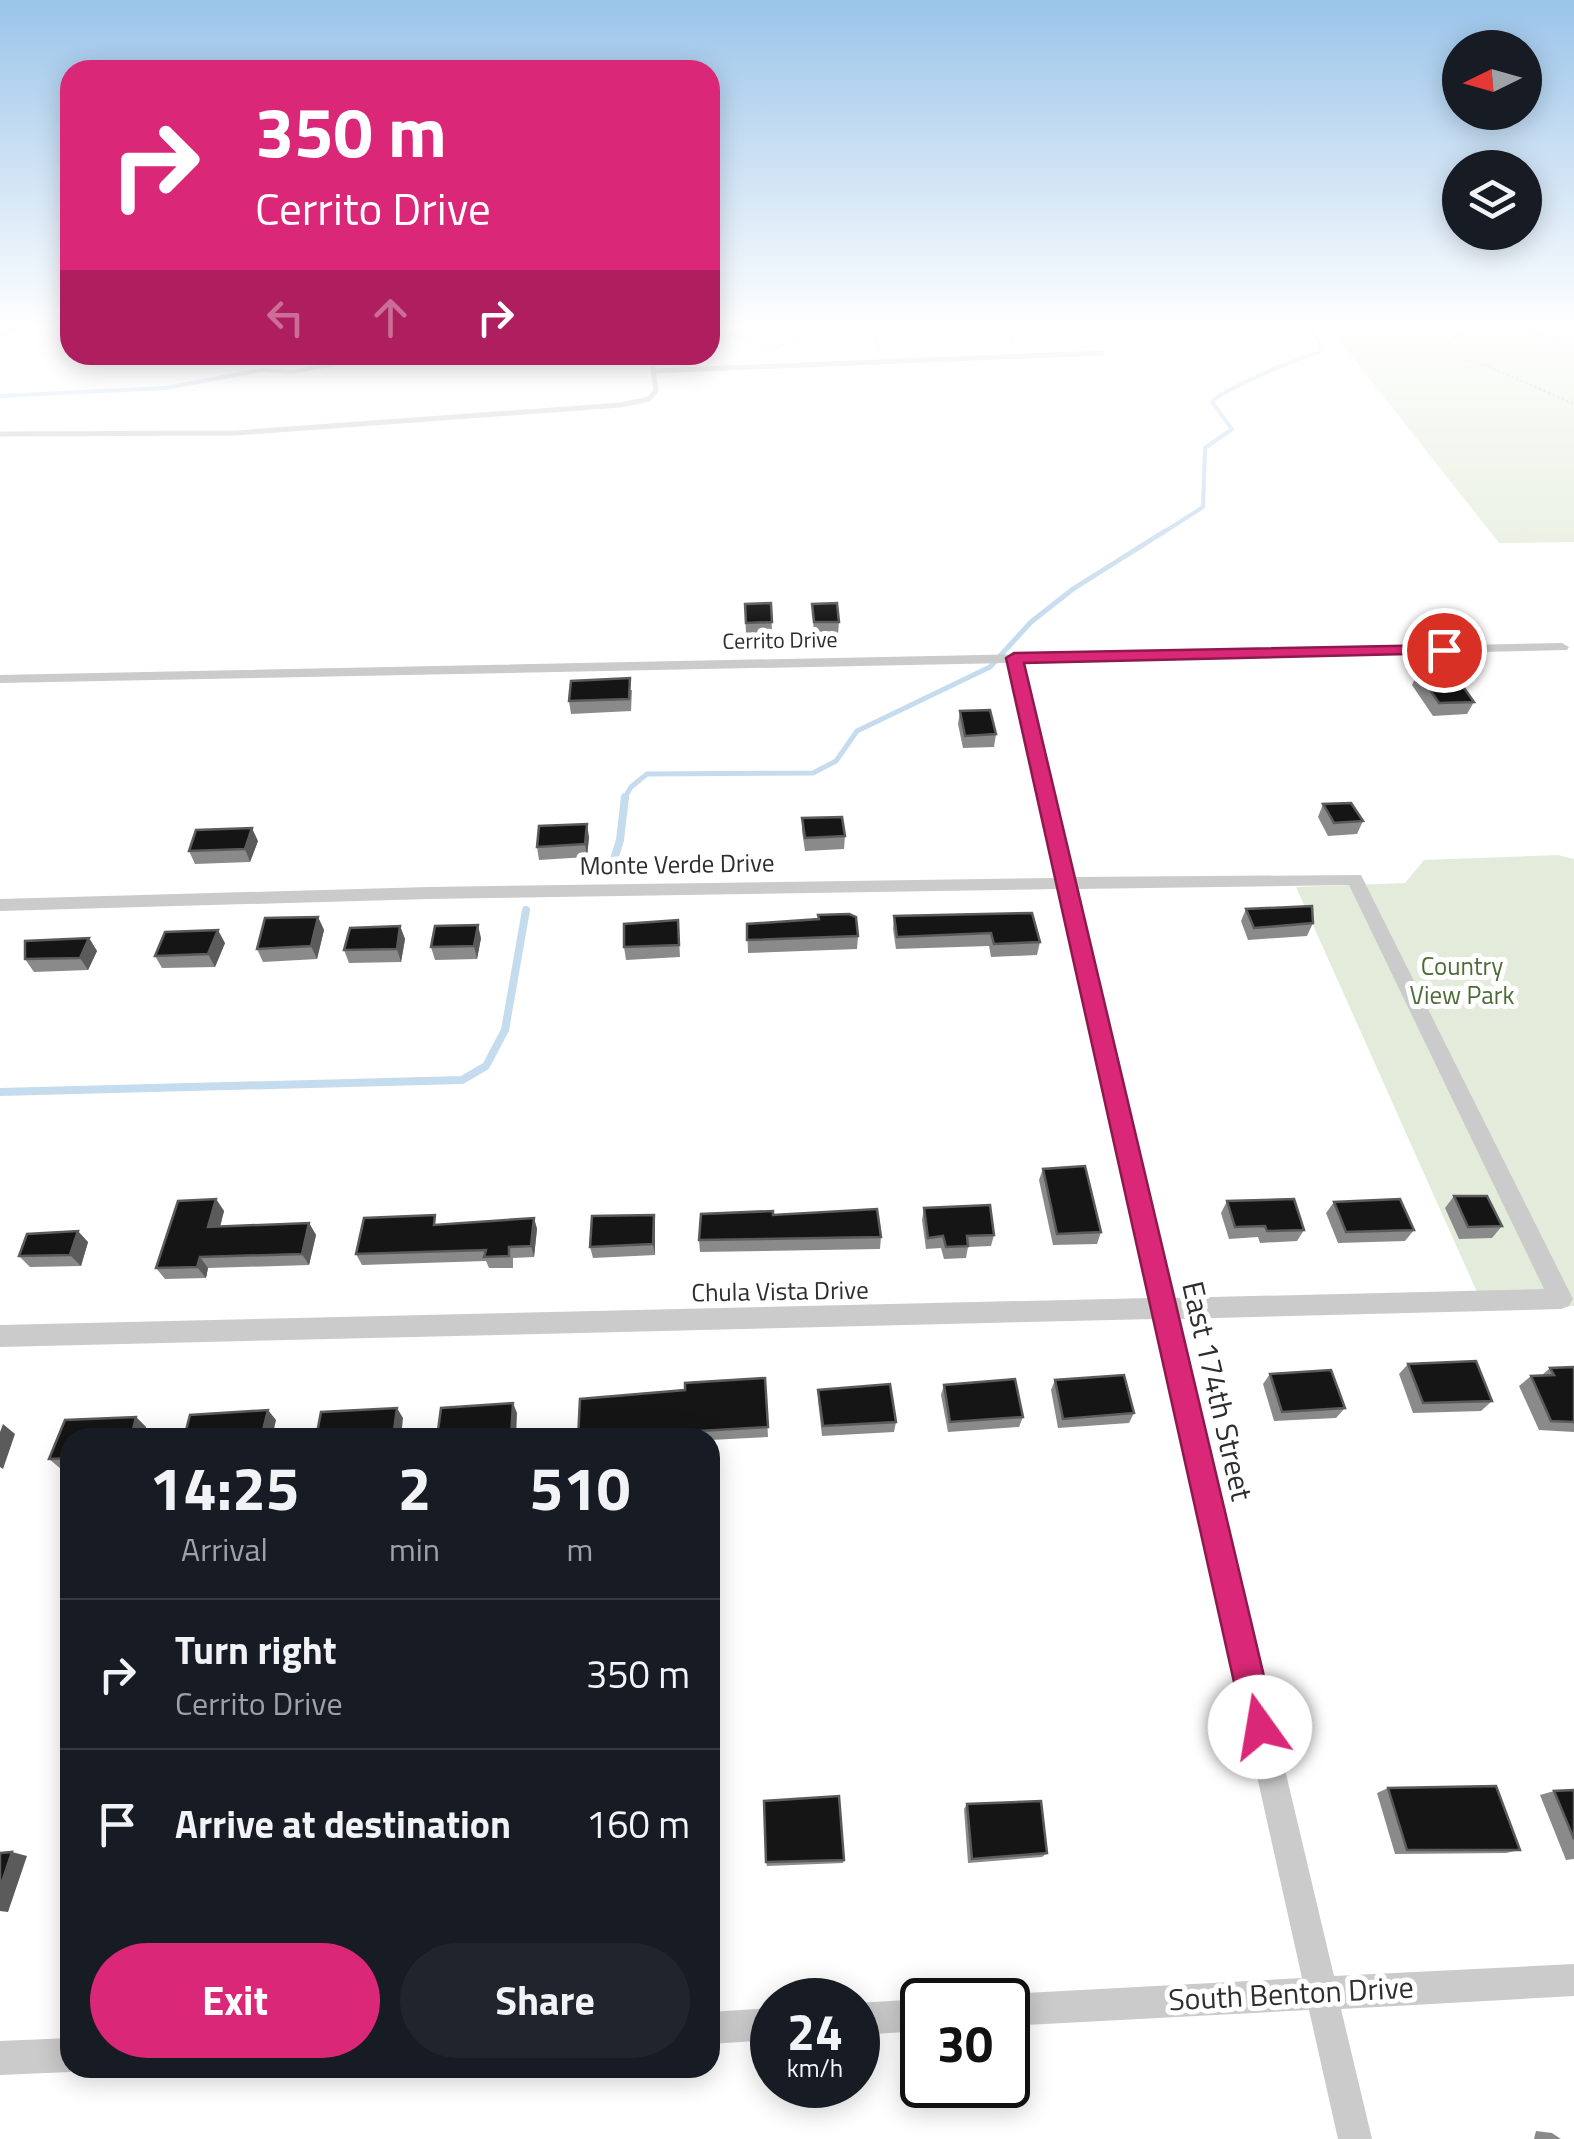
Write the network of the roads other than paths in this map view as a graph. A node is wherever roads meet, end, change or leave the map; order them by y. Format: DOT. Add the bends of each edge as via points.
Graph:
graph roads {
  1 [pos="352,425"];
  2 [pos="0,434"];
  3 [pos="1562,647"];
  4 [pos="1014,658"];
  5 [pos="0,679"];
  6 [pos="1067,883"];
  7 [pos="0,906"];
  8 [pos="1561,1299"];
  9 [pos="1165,1310"];
  10 [pos="0,1336"];
  11 [pos="1574,1980"];
  12 [pos="1320,1992"];
  13 [pos="1030,2009"];
  14 [pos="750,2025"];
  15 [pos="720,2027"];
  16 [pos="60,2055"];
  17 [pos="0,2058"];
  18 [pos="1355,2139"];
  1 -- 2 [label="lane" via="234,433"];
  3 -- 4 [label="street, Cerrito Drive"];
  4 -- 5 [label="street, Cerrito Drive"];
  4 -- 6 [label="street, East 174th Street"];
  6 -- 7 [label="street, Monte Verde Drive"];
  6 -- 8 [label="street, Monte Verde Drive" via="1356,879"];
  6 -- 9 [label="street, East 174th Street"];
  8 -- 9 [label="street, Chula Vista Drive"];
  9 -- 10 [label="street, Chula Vista Drive"];
  9 -- 12 [label="street, East 174th Street"];
  11 -- 12 [label="street, South Benton Drive"];
  12 -- 13 [label="street, South Benton Drive"];
  12 -- 18 [label="street, East 174th Street"];
  14 -- 15 [label="street"];
  16 -- 17 [label="street"];
}
